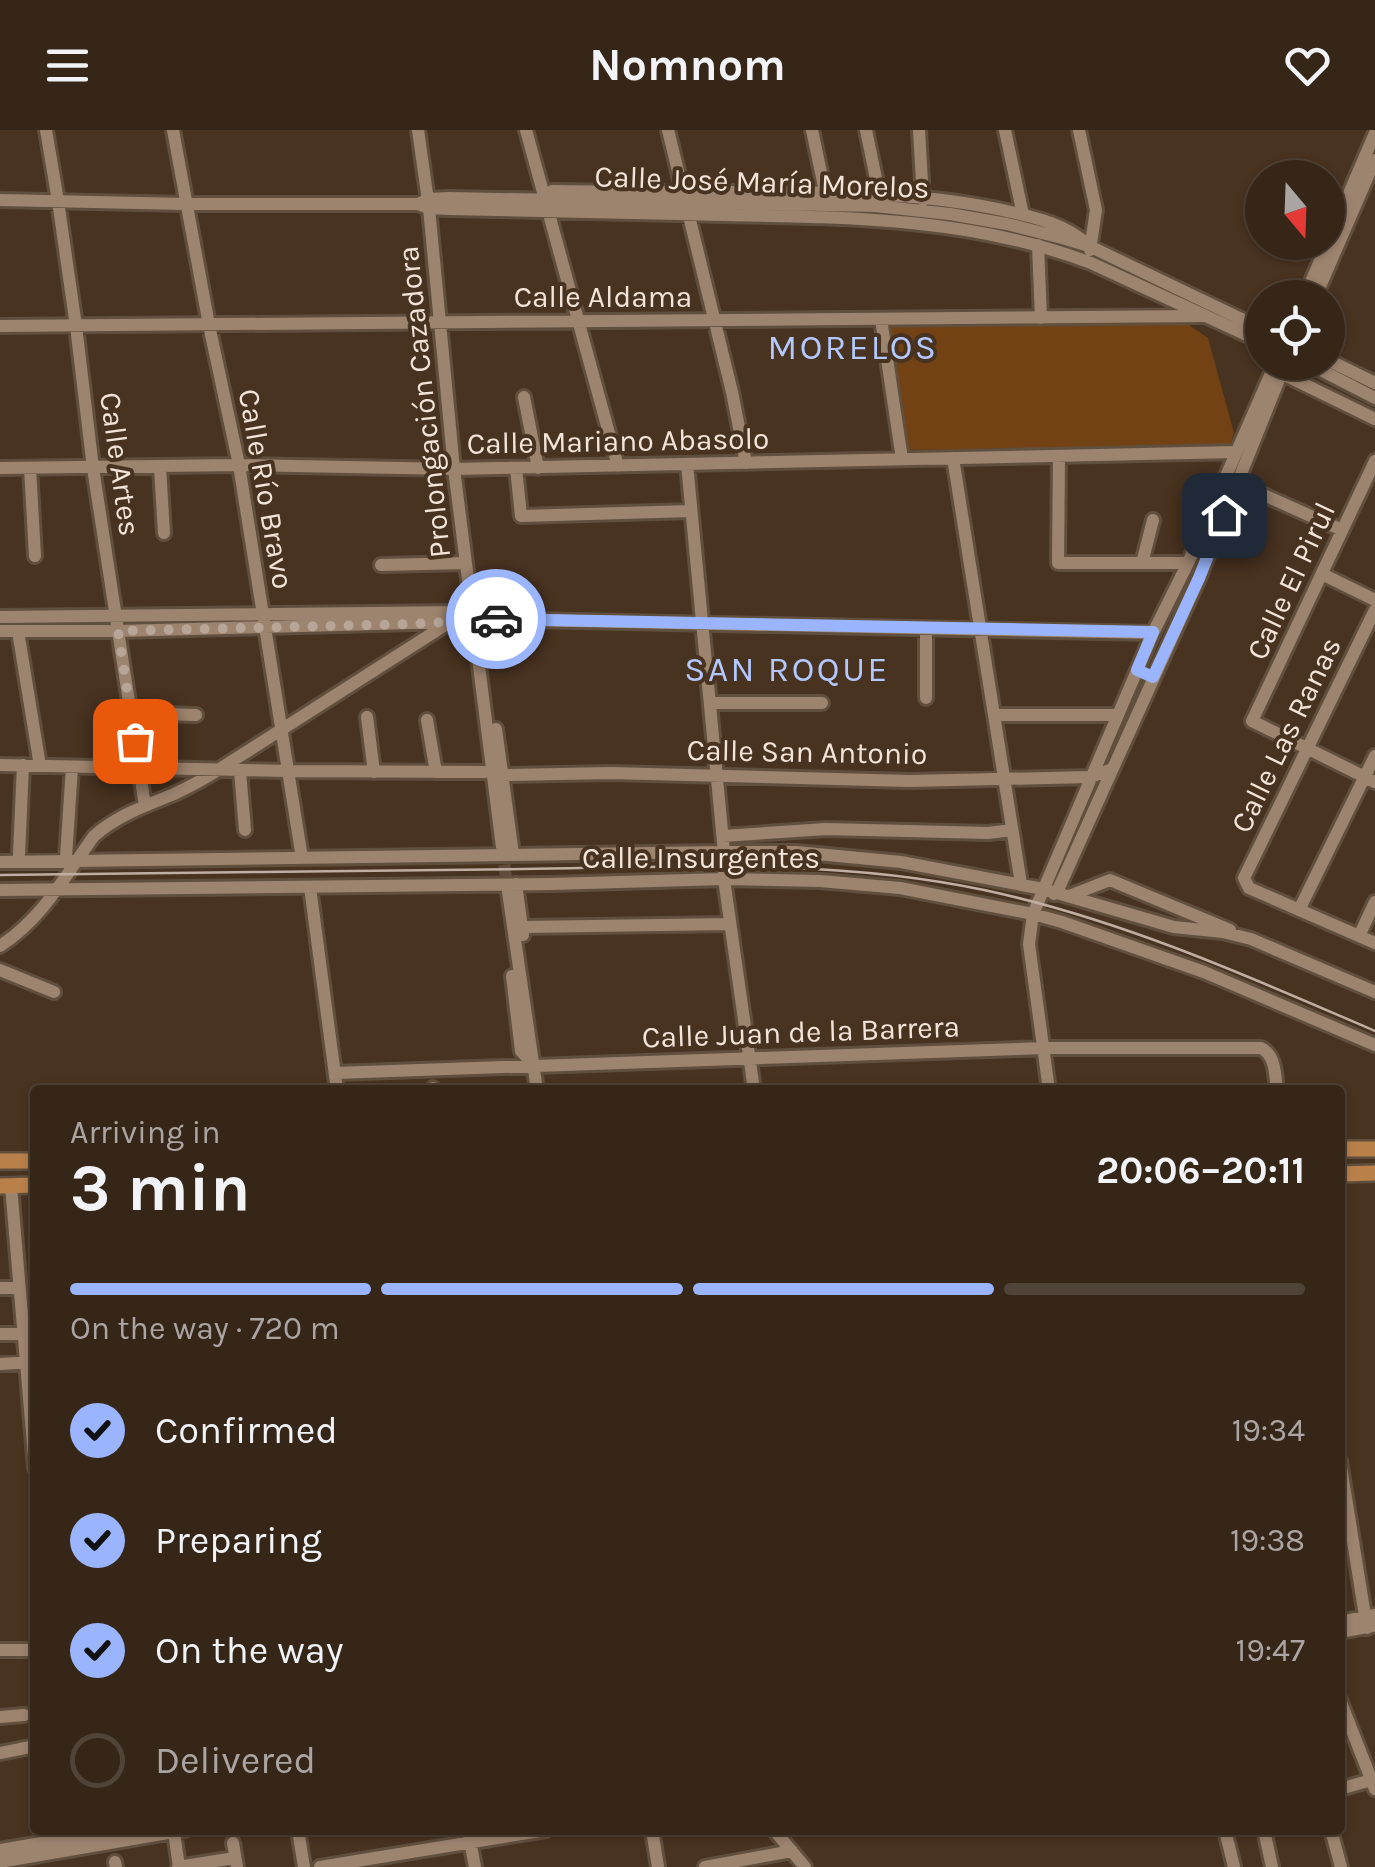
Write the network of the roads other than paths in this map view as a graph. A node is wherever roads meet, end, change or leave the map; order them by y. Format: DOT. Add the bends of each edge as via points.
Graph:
graph roads {
  1 [pos="46,130"];
  2 [pos="173,130"];
  3 [pos="418,130"];
  4 [pos="526,130"];
  5 [pos="668,130"];
  6 [pos="812,130"];
  7 [pos="866,130"];
  8 [pos="919,130"];
  9 [pos="1005,130"];
  10 [pos="1079,130"];
  11 [pos="1375,133"];
  12 [pos="1375,160"];
  13 [pos="879,194"];
  14 [pos="0,200"];
  15 [pos="58,201"];
  16 [pos="545,201"];
  17 [pos="612,202"];
  18 [pos="685,203"];
  19 [pos="186,204"];
  20 [pos="425,204"];
  21 [pos="828,205"];
  22 [pos="922,210"];
  23 [pos="1022,215"];
  24 [pos="1038,245"];
  25 [pos="1089,246"];
  26 [pos="1092,263"];
  27 [pos="1312,280"];
  28 [pos="1322,280"];
  29 [pos="1206,316"];
  30 [pos="1041,318"];
  31 [pos="1245,318"];
  32 [pos="881,319"];
  33 [pos="715,321"];
  34 [pos="578,322"];
  35 [pos="439,323"];
  36 [pos="210,325"];
  37 [pos="0,326"];
  38 [pos="76,326"];
  39 [pos="1245,334"];
  40 [pos="1345,372"];
  41 [pos="1345,379"];
  42 [pos="1268,380"];
  43 [pos="1281,380"];
  44 [pos="1296,380"];
  45 [pos="1375,383"];
  46 [pos="524,398"];
  47 [pos="1375,398"];
  48 [pos="1375,419"];
  49 [pos="1236,452"];
  50 [pos="1059,456"];
  51 [pos="953,458"];
  52 [pos="902,459"];
  53 [pos="1375,462"];
  54 [pos="746,463"];
  55 [pos="687,464"];
  56 [pos="239,465"];
  57 [pos="160,466"];
  58 [pos="618,466"];
  59 [pos="0,468"];
  60 [pos="30,468"];
  61 [pos="93,468"];
  62 [pos="516,468"];
  63 [pos="538,468"];
  64 [pos="454,470"];
  65 [pos="1237,483"];
  66 [pos="692,512"];
  67 [pos="1153,520"];
  68 [pos="1342,530"];
  69 [pos="164,534"];
  70 [pos="35,556"];
  71 [pos="466,563"];
  72 [pos="1142,564"];
  73 [pos="1188,564"];
  74 [pos="380,565"];
  75 [pos="1322,574"];
  76 [pos="1375,600"];
  77 [pos="1375,610"];
  78 [pos="472,616"];
  79 [pos="0,617"];
  80 [pos="264,622"];
  81 [pos="450,622"];
  82 [pos="117,624"];
  83 [pos="703,625"];
  84 [pos="926,628"];
  85 [pos="980,630"];
  86 [pos="0,631"];
  87 [pos="18,632"];
  88 [pos="1153,632"];
  89 [pos="479,654"];
  90 [pos="1137,670"];
  91 [pos="1153,677"];
  92 [pos="926,698"];
  93 [pos="822,703"];
  94 [pos="710,704"];
  95 [pos="131,713"];
  96 [pos="994,714"];
  97 [pos="196,715"];
  98 [pos="1117,715"];
  99 [pos="367,717"];
  100 [pos="427,720"];
  101 [pos="282,730"];
  102 [pos="1308,748"];
  103 [pos="1375,756"];
  104 [pos="0,765"];
  105 [pos="23,765"];
  106 [pos="40,766"];
  107 [pos="72,767"];
  108 [pos="140,769"];
  109 [pos="218,770"];
  110 [pos="1110,770"];
  111 [pos="240,771"];
  112 [pos="289,772"];
  113 [pos="374,772"];
  114 [pos="436,772"];
  115 [pos="485,772"];
  116 [pos="502,775"];
  117 [pos="717,775"];
  118 [pos="1090,777"];
  119 [pos="1370,779"];
  120 [pos="1004,780"];
  121 [pos="145,806"];
  122 [pos="245,830"];
  123 [pos="1012,830"];
  124 [pos="723,836"];
  125 [pos="503,852"];
  126 [pos="724,852"];
  127 [pos="18,855"];
  128 [pos="302,858"];
  129 [pos="0,862"];
  130 [pos="71,863"];
  131 [pos="724,878"];
  132 [pos="1021,884"];
  133 [pos="310,887"];
  134 [pos="508,887"];
  135 [pos="58,889"];
  136 [pos="0,890"];
  137 [pos="1063,894"];
  138 [pos="1038,901"];
  139 [pos="1375,902"];
  140 [pos="998,907"];
  141 [pos="1299,910"];
  142 [pos="730,924"];
  143 [pos="522,927"];
  144 [pos="1030,930"];
  145 [pos="1359,936"];
  146 [pos="1251,939"];
  147 [pos="1375,942"];
  148 [pos="0,946"];
  149 [pos="0,970"];
  150 [pos="54,992"];
  151 [pos="1375,992"];
  152 [pos="1375,1046"];
  153 [pos="1044,1048"];
  154 [pos="750,1059"];
  155 [pos="533,1064"];
  156 [pos="335,1072"];
  157 [pos="336,1085"];
  158 [pos="536,1085"];
  159 [pos="753,1085"];
  160 [pos="1049,1085"];
  161 [pos="1276,1085"];
  162 [pos="1375,1148"];
  163 [pos="1345,1149"];
  164 [pos="0,1161"];
  165 [pos="30,1161"];
  166 [pos="1375,1173"];
  167 [pos="1345,1174"];
  168 [pos="30,1185"];
  169 [pos="5,1186"];
  170 [pos="0,1288"];
  171 [pos="19,1288"];
  172 [pos="28,1302"];
  173 [pos="0,1334"];
  174 [pos="23,1334"];
  175 [pos="30,1363"];
  176 [pos="0,1364"];
  177 [pos="1345,1491"];
  178 [pos="1371,1621"];
  179 [pos="1345,1622"];
  180 [pos="1345,1630"];
  181 [pos="0,1650"];
  182 [pos="30,1650"];
  183 [pos="1345,1713"];
  184 [pos="24,1715"];
  185 [pos="0,1717"];
  186 [pos="30,1747"];
  187 [pos="0,1752"];
  188 [pos="1373,1784"];
  189 [pos="1345,1788"];
  190 [pos="88,1835"];
  191 [pos="158,1835"];
  192 [pos="175,1835"];
  193 [pos="299,1835"];
  194 [pos="653,1835"];
  195 [pos="778,1835"];
  196 [pos="1226,1835"];
  197 [pos="1265,1835"];
  198 [pos="1332,1835"];
  199 [pos="469,1836"];
  200 [pos="0,1850"];
  201 [pos="792,1850"];
  202 [pos="235,1856"];
  203 [pos="0,1862"];
  204 [pos="177,1867"];
  205 [pos="304,1867"];
  206 [pos="320,1867"];
  207 [pos="474,1867"];
  208 [pos="658,1867"];
  209 [pos="707,1867"];
  210 [pos="806,1867"];
  211 [pos="1234,1867"];
  212 [pos="1272,1867"];
  213 [pos="1340,1867"];
  1 -- 15 [label="street, Calle Artes"];
  2 -- 19 [label="street, Calle Río Bravo"];
  3 -- 20 [label="street, Prolongación Cazadora"];
  4 -- 16 [label="street"];
  5 -- 18 [label="street"];
  6 -- 21 [label="street"];
  7 -- 13 [label="street"];
  8 -- 22 [label="street"];
  9 -- 23 [label="street"];
  10 -- 25 [label="street" via="1096,210"];
  11 -- 27 [label="street"];
  12 -- 28 [label="street"];
  13 -- 21 [label="street"];
  13 -- 22 [label="street"];
  14 -- 15 [label="street, Calle José María Morelos"];
  15 -- 19 [label="street, Calle José María Morelos"];
  15 -- 38 [label="street, Calle Artes"];
  16 -- 17 [label="street"];
  16 -- 17 [label="street, Calle José María Morelos"];
  16 -- 20 [label="street, Calle José María Morelos"];
  16 -- 34 [label="street"];
  17 -- 18 [label="street, Calle José María Morelos"];
  17 -- 18 [label="street"];
  18 -- 21 [label="street, Calle José María Morelos"];
  18 -- 21 [label="street, Calle José María Morelos" via="728,197"];
  18 -- 33 [label="street"];
  19 -- 20 [label="street, Calle José María Morelos"];
  19 -- 36 [label="street, Calle Río Bravo"];
  20 -- 35 [label="street, Prolongación Cazadora"];
  21 -- 22 [label="street, Calle José María Morelos"];
  22 -- 23 [label="street" via="973,204"];
  22 -- 24 [label="street, Calle José María Morelos"];
  22 -- 25 [label="street, Calle José María Morelos"];
  23 -- 25 [label="street" via="1070,230"];
  24 -- 26 [label="street, Calle José María Morelos"];
  24 -- 30 [label="street"];
  25 -- 26 [label="street"];
  25 -- 31 [label="street, Calle José María Morelos"];
  26 -- 29 [label="street, Calle José María Morelos"];
  29 -- 30 [label="street, Calle Aldama"];
  29 -- 39 [label="street, Calle José María Morelos"];
  30 -- 32 [label="street, Calle Aldama"];
  32 -- 33 [label="street, Calle Aldama"];
  32 -- 52 [label="street"];
  33 -- 34 [label="street, Calle Aldama"];
  33 -- 54 [label="street"];
  34 -- 35 [label="street, Calle Aldama"];
  34 -- 58 [label="street"];
  35 -- 36 [label="street, Calle Aldama"];
  35 -- 64 [label="street, Prolongación Cazadora"];
  36 -- 38 [label="street, Calle Aldama"];
  36 -- 56 [label="street, Calle Río Bravo"];
  37 -- 38 [label="street, Calle Aldama"];
  38 -- 61 [label="street, Calle Artes"];
  40 -- 45 [label="street"];
  41 -- 47 [label="street"];
  42 -- 49 [label="street"];
  43 -- 65 [label="street"];
  44 -- 48 [label="street"];
  46 -- 63 [label="street"];
  49 -- 50 [label="street, Calle Mariano Abasolo"];
  49 -- 73 [label="street"];
  50 -- 51 [label="street, Calle Mariano Abasolo"];
  50 -- 72 [label="street" via="1058,563"];
  51 -- 52 [label="street, Calle Mariano Abasolo"];
  51 -- 85 [label="street"];
  52 -- 54 [label="street, Calle Mariano Abasolo"];
  53 -- 68 [label="street, Calle El Pirul"];
  54 -- 55 [label="street, Calle Mariano Abasolo"];
  55 -- 58 [label="street, Calle Mariano Abasolo"];
  55 -- 66 [label="street"];
  56 -- 57 [label="street, Calle Mariano Abasolo"];
  56 -- 64 [label="street, Calle Mariano Abasolo"];
  56 -- 80 [label="street, Calle Río Bravo"];
  57 -- 61 [label="street, Calle Mariano Abasolo"];
  57 -- 69 [label="street"];
  58 -- 63 [label="street, Calle Mariano Abasolo"];
  59 -- 60 [label="street, Calle Mariano Abasolo"];
  60 -- 61 [label="street, Calle Mariano Abasolo"];
  60 -- 70 [label="street"];
  61 -- 82 [label="street, Calle Artes"];
  62 -- 63 [label="street, Calle Mariano Abasolo"];
  62 -- 64 [label="street, Calle Mariano Abasolo"];
  62 -- 66 [label="street" via="521,516"];
  64 -- 71 [label="street, Prolongación Cazadora"];
  65 -- 68 [label="street"];
  65 -- 91 [label="street"];
  66 -- 83 [label="street"];
  67 -- 72 [label="street"];
  68 -- 75 [label="street, Calle El Pirul"];
  71 -- 74 [label="street"];
  71 -- 78 [label="street, Prolongación Cazadora"];
  72 -- 73 [label="street"];
  73 -- 88 [label="street"];
  75 -- 76 [label="street"];
  75 -- 102 [label="street, Calle El Pirul" via="1252,721"];
  77 -- 102 [label="street, Calle Las Ranas"];
  78 -- 80 [label="street"];
  78 -- 81 [label="street"];
  78 -- 83 [label="street"];
  78 -- 89 [label="street, Prolongación Cazadora"];
  79 -- 82 [label="street"];
  80 -- 81 [label="street"];
  80 -- 82 [label="street"];
  80 -- 101 [label="street, Calle Río Bravo"];
  81 -- 101 [label="street"];
  82 -- 87 [label="street"];
  82 -- 95 [label="street, Calle Artes"];
  83 -- 84 [label="street"];
  83 -- 94 [label="street"];
  84 -- 85 [label="street"];
  84 -- 92 [label="street"];
  85 -- 88 [label="street"];
  85 -- 96 [label="street"];
  86 -- 87 [label="street"];
  87 -- 106 [label="street"];
  88 -- 90 [label="street"];
  89 -- 115 [label="street" via="476,699"];
  89 -- 116 [label="street"];
  89 -- 125 [label="street, Prolongación Cazadora"];
  90 -- 91 [label="street"];
  90 -- 98 [label="street"];
  91 -- 110 [label="street"];
  93 -- 94 [label="street"];
  94 -- 117 [label="street"];
  95 -- 97 [label="street"];
  95 -- 108 [label="street, Calle Artes"];
  96 -- 98 [label="street"];
  96 -- 120 [label="street"];
  98 -- 118 [label="street"];
  99 -- 113 [label="street"];
  100 -- 114 [label="street"];
  101 -- 109 [label="street"];
  101 -- 112 [label="street, Calle Río Bravo"];
  102 -- 119 [label="street"];
  102 -- 141 [label="street, Calle Las Ranas" via="1244,878 1248,888"];
  103 -- 119 [label="street"];
  104 -- 105 [label="street"];
  105 -- 106 [label="street"];
  105 -- 127 [label="street"];
  106 -- 107 [label="street"];
  107 -- 108 [label="street"];
  107 -- 130 [label="street"];
  108 -- 109 [label="street"];
  108 -- 121 [label="street, Calle Artes"];
  109 -- 111 [label="street"];
  109 -- 121 [label="street"];
  110 -- 118 [label="street, Calle San Antonio"];
  110 -- 137 [label="street"];
  111 -- 112 [label="street"];
  111 -- 122 [label="street"];
  112 -- 113 [label="street"];
  112 -- 128 [label="street, Calle Río Bravo"];
  113 -- 114 [label="street"];
  114 -- 115 [label="street"];
  115 -- 125 [label="street"];
  116 -- 117 [label="street, Calle San Antonio"];
  116 -- 125 [label="street"];
  117 -- 120 [label="street, Calle San Antonio"];
  117 -- 124 [label="street"];
  118 -- 120 [label="street, Calle San Antonio"];
  118 -- 138 [label="street"];
  119 -- 141 [label="street"];
  120 -- 123 [label="street"];
  121 -- 130 [label="street" via="105,827"];
  123 -- 124 [label="street"];
  123 -- 132 [label="street"];
  124 -- 126 [label="street"];
  125 -- 126 [label="street, Calle Insurgentes"];
  125 -- 128 [label="street, Calle Insurgentes"];
  126 -- 131 [label="street"];
  126 -- 132 [label="street, Calle Insurgentes" via="901,862"];
  128 -- 130 [label="street, Calle Insurgentes"];
  129 -- 130 [label="street, Calle Insurgentes"];
  130 -- 135 [label="street"];
  131 -- 134 [label="street, Calle Insurgentes"];
  131 -- 140 [label="street, Calle Insurgentes" via="900,888"];
  131 -- 142 [label="street"];
  132 -- 138 [label="street, Calle Insurgentes"];
  133 -- 134 [label="street, Calle Insurgentes"];
  133 -- 135 [label="street, Calle Insurgentes"];
  133 -- 156 [label="street"];
  134 -- 143 [label="street"];
  134 -- 155 [label="street"];
  135 -- 136 [label="street, Calle Insurgentes"];
  135 -- 148 [label="street"];
  137 -- 138 [label="street, Calle Insurgentes"];
  137 -- 146 [label="street, Calle Insurgentes" via="1174,928"];
  137 -- 146 [label="street" via="1110,880"];
  138 -- 140 [label="street, Calle Insurgentes"];
  138 -- 144 [label="street"];
  138 -- 152 [label="street, Calle Insurgentes" via="1062,922 1204,972"];
  139 -- 145 [label="street"];
  140 -- 144 [label="street"];
  141 -- 145 [label="street"];
  142 -- 143 [label="street"];
  142 -- 154 [label="street"];
  143 -- 155 [label="street" via="537,1049"];
  144 -- 153 [label="street"];
  145 -- 147 [label="street"];
  146 -- 151 [label="street, Calle Insurgentes"];
  149 -- 150 [label="street"];
  153 -- 154 [label="street, Calle Juan de la Barrera"];
  153 -- 160 [label="street"];
  153 -- 161 [label="street, Calle Juan de la Barrera" via="1262,1048"];
  154 -- 155 [label="street, Calle Juan de la Barrera"];
  154 -- 159 [label="street"];
  155 -- 156 [label="street, Calle Juan de la Barrera"];
  155 -- 158 [label="street"];
  156 -- 157 [label="street"];
  162 -- 163 [label="main road"];
  164 -- 165 [label="main road"];
  166 -- 167 [label="main road"];
  168 -- 169 [label="main road"];
  169 -- 171 [label="street"];
  170 -- 171 [label="street"];
  171 -- 172 [label="street"];
  172 -- 174 [label="street"];
  173 -- 174 [label="street"];
  174 -- 175 [label="street"];
  175 -- 176 [label="street"];
  177 -- 178 [label="street"];
  178 -- 179 [label="street"];
  178 -- 180 [label="street"];
  181 -- 182 [label="street"];
  183 -- 188 [label="street"];
  184 -- 185 [label="street"];
  186 -- 187 [label="street"];
  188 -- 189 [label="street"];
  190 -- 200 [label="street"];
  191 -- 203 [label="street"];
  192 -- 204 [label="street"];
  193 -- 205 [label="street"];
  194 -- 208 [label="street"];
  195 -- 201 [label="street"];
  196 -- 211 [label="street"];
  197 -- 212 [label="street"];
  198 -- 213 [label="street"];
  199 -- 206 [label="street"];
  199 -- 207 [label="street"];
  201 -- 209 [label="street"];
  201 -- 210 [label="street"];
  202 -- 204 [label="street"];
}
